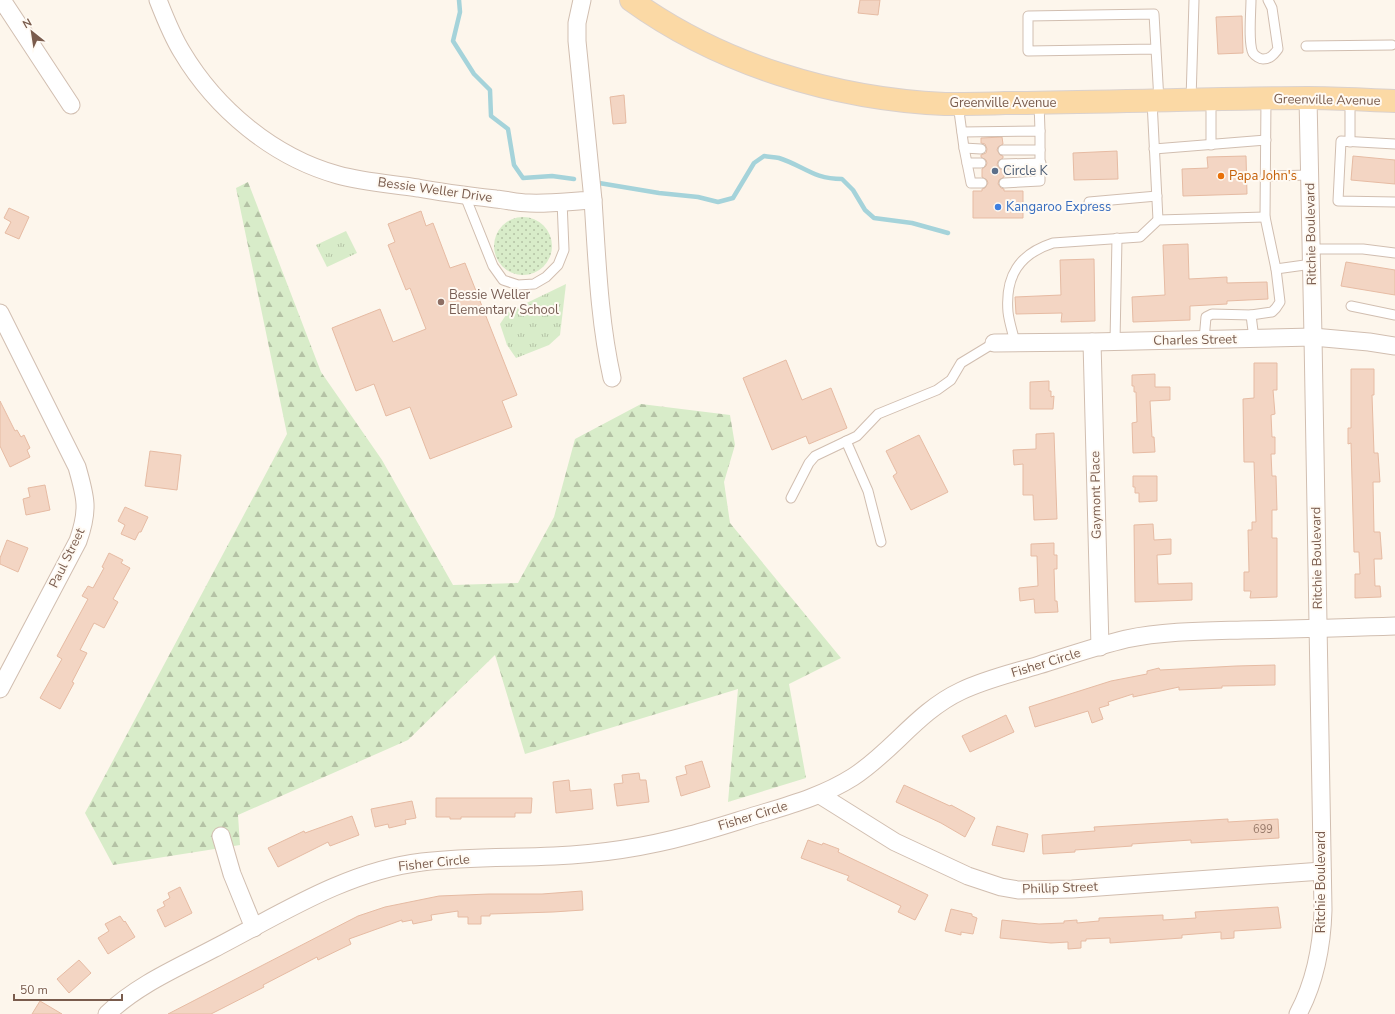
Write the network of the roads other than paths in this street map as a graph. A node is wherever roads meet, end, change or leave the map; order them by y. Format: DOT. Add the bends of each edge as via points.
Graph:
graph roads {
  1 [pos="2,0"];
  2 [pos="158,0"];
  3 [pos="582,0"];
  4 [pos="631,0"];
  5 [pos="1194,0"];
  6 [pos="1250,0"];
  7 [pos="1268,0"];
  8 [pos="1392,45"];
  9 [pos="1306,46"];
  10 [pos="1156,49"];
  11 [pos="1308,98"];
  12 [pos="1266,99"];
  13 [pos="1350,99"];
  14 [pos="1201,100"];
  15 [pos="1155,101"];
  16 [pos="1395,101"];
  17 [pos="1038,103"];
  18 [pos="958,104"];
  19 [pos="71,105"];
  20 [pos="1040,131"];
  21 [pos="962,132"];
  22 [pos="1266,140"];
  23 [pos="1350,142"];
  24 [pos="1211,144"];
  25 [pos="1395,144"];
  26 [pos="964,148"];
  27 [pos="981,149"];
  28 [pos="1003,150"];
  29 [pos="1040,150"];
  30 [pos="1154,150"];
  31 [pos="967,163"];
  32 [pos="982,163"];
  33 [pos="1041,163"];
  34 [pos="1003,164"];
  35 [pos="1310,175"];
  36 [pos="1265,176"];
  37 [pos="982,183"];
  38 [pos="1004,183"];
  39 [pos="465,196"];
  40 [pos="1157,196"];
  41 [pos="593,200"];
  42 [pos="562,201"];
  43 [pos="1089,202"];
  44 [pos="1395,202"];
  45 [pos="1265,217"];
  46 [pos="1158,220"];
  47 [pos="1117,238"];
  48 [pos="1395,253"];
  49 [pos="1312,257"];
  50 [pos="1276,268"];
  51 [pos="1350,306"];
  52 [pos="0,313"];
  53 [pos="1251,315"];
  54 [pos="1395,315"];
  55 [pos="1314,337"];
  56 [pos="1254,339"];
  57 [pos="1204,340"];
  58 [pos="1092,342"];
  59 [pos="1115,342"];
  60 [pos="994,343"];
  61 [pos="1015,343"];
  62 [pos="1395,346"];
  63 [pos="612,378"];
  64 [pos="846,441"];
  65 [pos="791,498"];
  66 [pos="881,542"];
  67 [pos="1395,626"];
  68 [pos="1318,628"];
  69 [pos="1100,647"];
  70 [pos="0,689"];
  71 [pos="820,795"];
  72 [pos="221,836"];
  73 [pos="1322,871"];
  74 [pos="254,928"];
  75 [pos="107,1014"];
  76 [pos="1298,1014"];
  1 -- 19 [label="street"];
  2 -- 39 [label="street, Bessie Weller Drive" via="176,41 205,85 234,115 270,144 305,163 337,175"];
  3 -- 41 [label="street" via="577,23 577,41"];
  4 -- 18 [label="main road, Greenville Avenue" via="662,21 726,55 814,84 859,94"];
  5 -- 14 [label="lane"];
  6 -- 7 [label="lane" via="1253,53 1266,59 1278,49 1272,8"];
  8 -- 9 [label="lane"];
  10 -- 10 [label="lane" via="1154,14 1028,16 1028,51"];
  10 -- 15 [label="lane"];
  11 -- 12 [label="main road, Greenville Avenue"];
  11 -- 13 [label="main road, Greenville Avenue"];
  11 -- 35 [label="street, Ritchie Boulevard"];
  12 -- 14 [label="main road, Greenville Avenue"];
  12 -- 22 [label="lane"];
  13 -- 16 [label="main road, Greenville Avenue"];
  13 -- 23 [label="lane"];
  14 -- 15 [label="main road, Greenville Avenue"];
  14 -- 24 [label="lane"];
  15 -- 17 [label="main road, Greenville Avenue"];
  15 -- 30 [label="lane"];
  17 -- 18 [label="main road, Greenville Avenue"];
  17 -- 20 [label="lane"];
  18 -- 21 [label="lane"];
  20 -- 21 [label="lane"];
  20 -- 29 [label="lane"];
  21 -- 26 [label="lane"];
  22 -- 24 [label="lane"];
  22 -- 36 [label="lane"];
  23 -- 25 [label="lane"];
  23 -- 44 [label="lane" via="1341,141 1338,201"];
  24 -- 30 [label="lane"];
  26 -- 27 [label="lane"];
  26 -- 31 [label="lane"];
  28 -- 29 [label="lane"];
  29 -- 33 [label="lane"];
  30 -- 40 [label="lane"];
  31 -- 32 [label="lane"];
  31 -- 37 [label="lane" via="971,183"];
  33 -- 34 [label="lane"];
  33 -- 38 [label="lane" via="1040,181"];
  35 -- 36 [label="lane"];
  35 -- 49 [label="street, Ritchie Boulevard"];
  36 -- 45 [label="lane"];
  39 -- 42 [label="street, Bessie Weller Drive" via="530,203"];
  39 -- 42 [label="lane" via="493,266 503,280 518,285 534,284 558,265 564,250"];
  40 -- 43 [label="lane"];
  40 -- 46 [label="lane"];
  41 -- 42 [label="street, Bessie Weller Drive"];
  41 -- 63 [label="street" via="603,329"];
  45 -- 46 [label="lane"];
  45 -- 50 [label="lane"];
  46 -- 47 [label="lane" via="1140,237"];
  47 -- 59 [label="lane"];
  47 -- 61 [label="lane" via="1053,243 1033,251 1021,261 1012,280 1008,305"];
  48 -- 49 [label="lane" via="1363,248"];
  49 -- 50 [label="lane"];
  49 -- 55 [label="street, Ritchie Boulevard"];
  50 -- 53 [label="lane" via="1280,302 1272,312"];
  51 -- 54 [label="lane"];
  52 -- 70 [label="street, Paul Street" via="76,468 82,485 86,514 78,541"];
  53 -- 56 [label="lane"];
  53 -- 57 [label="lane" via="1212,314 1206,317"];
  55 -- 56 [label="street, Charles Street"];
  55 -- 62 [label="street, Charles Street"];
  55 -- 68 [label="street, Ritchie Boulevard"];
  56 -- 57 [label="street, Charles Street"];
  57 -- 59 [label="street, Charles Street"];
  58 -- 59 [label="street, Charles Street"];
  58 -- 61 [label="street, Charles Street"];
  58 -- 69 [label="street, Gaymont Place"];
  60 -- 61 [label="street, Charles Street"];
  60 -- 64 [label="lane" via="961,363 951,380 937,390 878,414 857,436"];
  64 -- 65 [label="lane" via="815,456"];
  64 -- 66 [label="lane" via="868,491"];
  67 -- 68 [label="street, Fisher Circle"];
  68 -- 69 [label="street, Fisher Circle" via="1163,634 1127,639"];
  68 -- 73 [label="street, Ritchie Boulevard"];
  69 -- 71 [label="street, Fisher Circle" via="992,679 956,693 923,716 866,768"];
  71 -- 73 [label="street, Phillip Street" via="895,842 985,883 1018,890 1072,889"];
  71 -- 74 [label="street, Fisher Circle" via="690,835 627,849 562,856 454,859 402,865 336,886"];
  72 -- 74 [label="street" via="232,874"];
  73 -- 76 [label="street, Ritchie Boulevard" via="1320,950"];
  74 -- 75 [label="street, Fisher Circle" via="144,987"];
}
